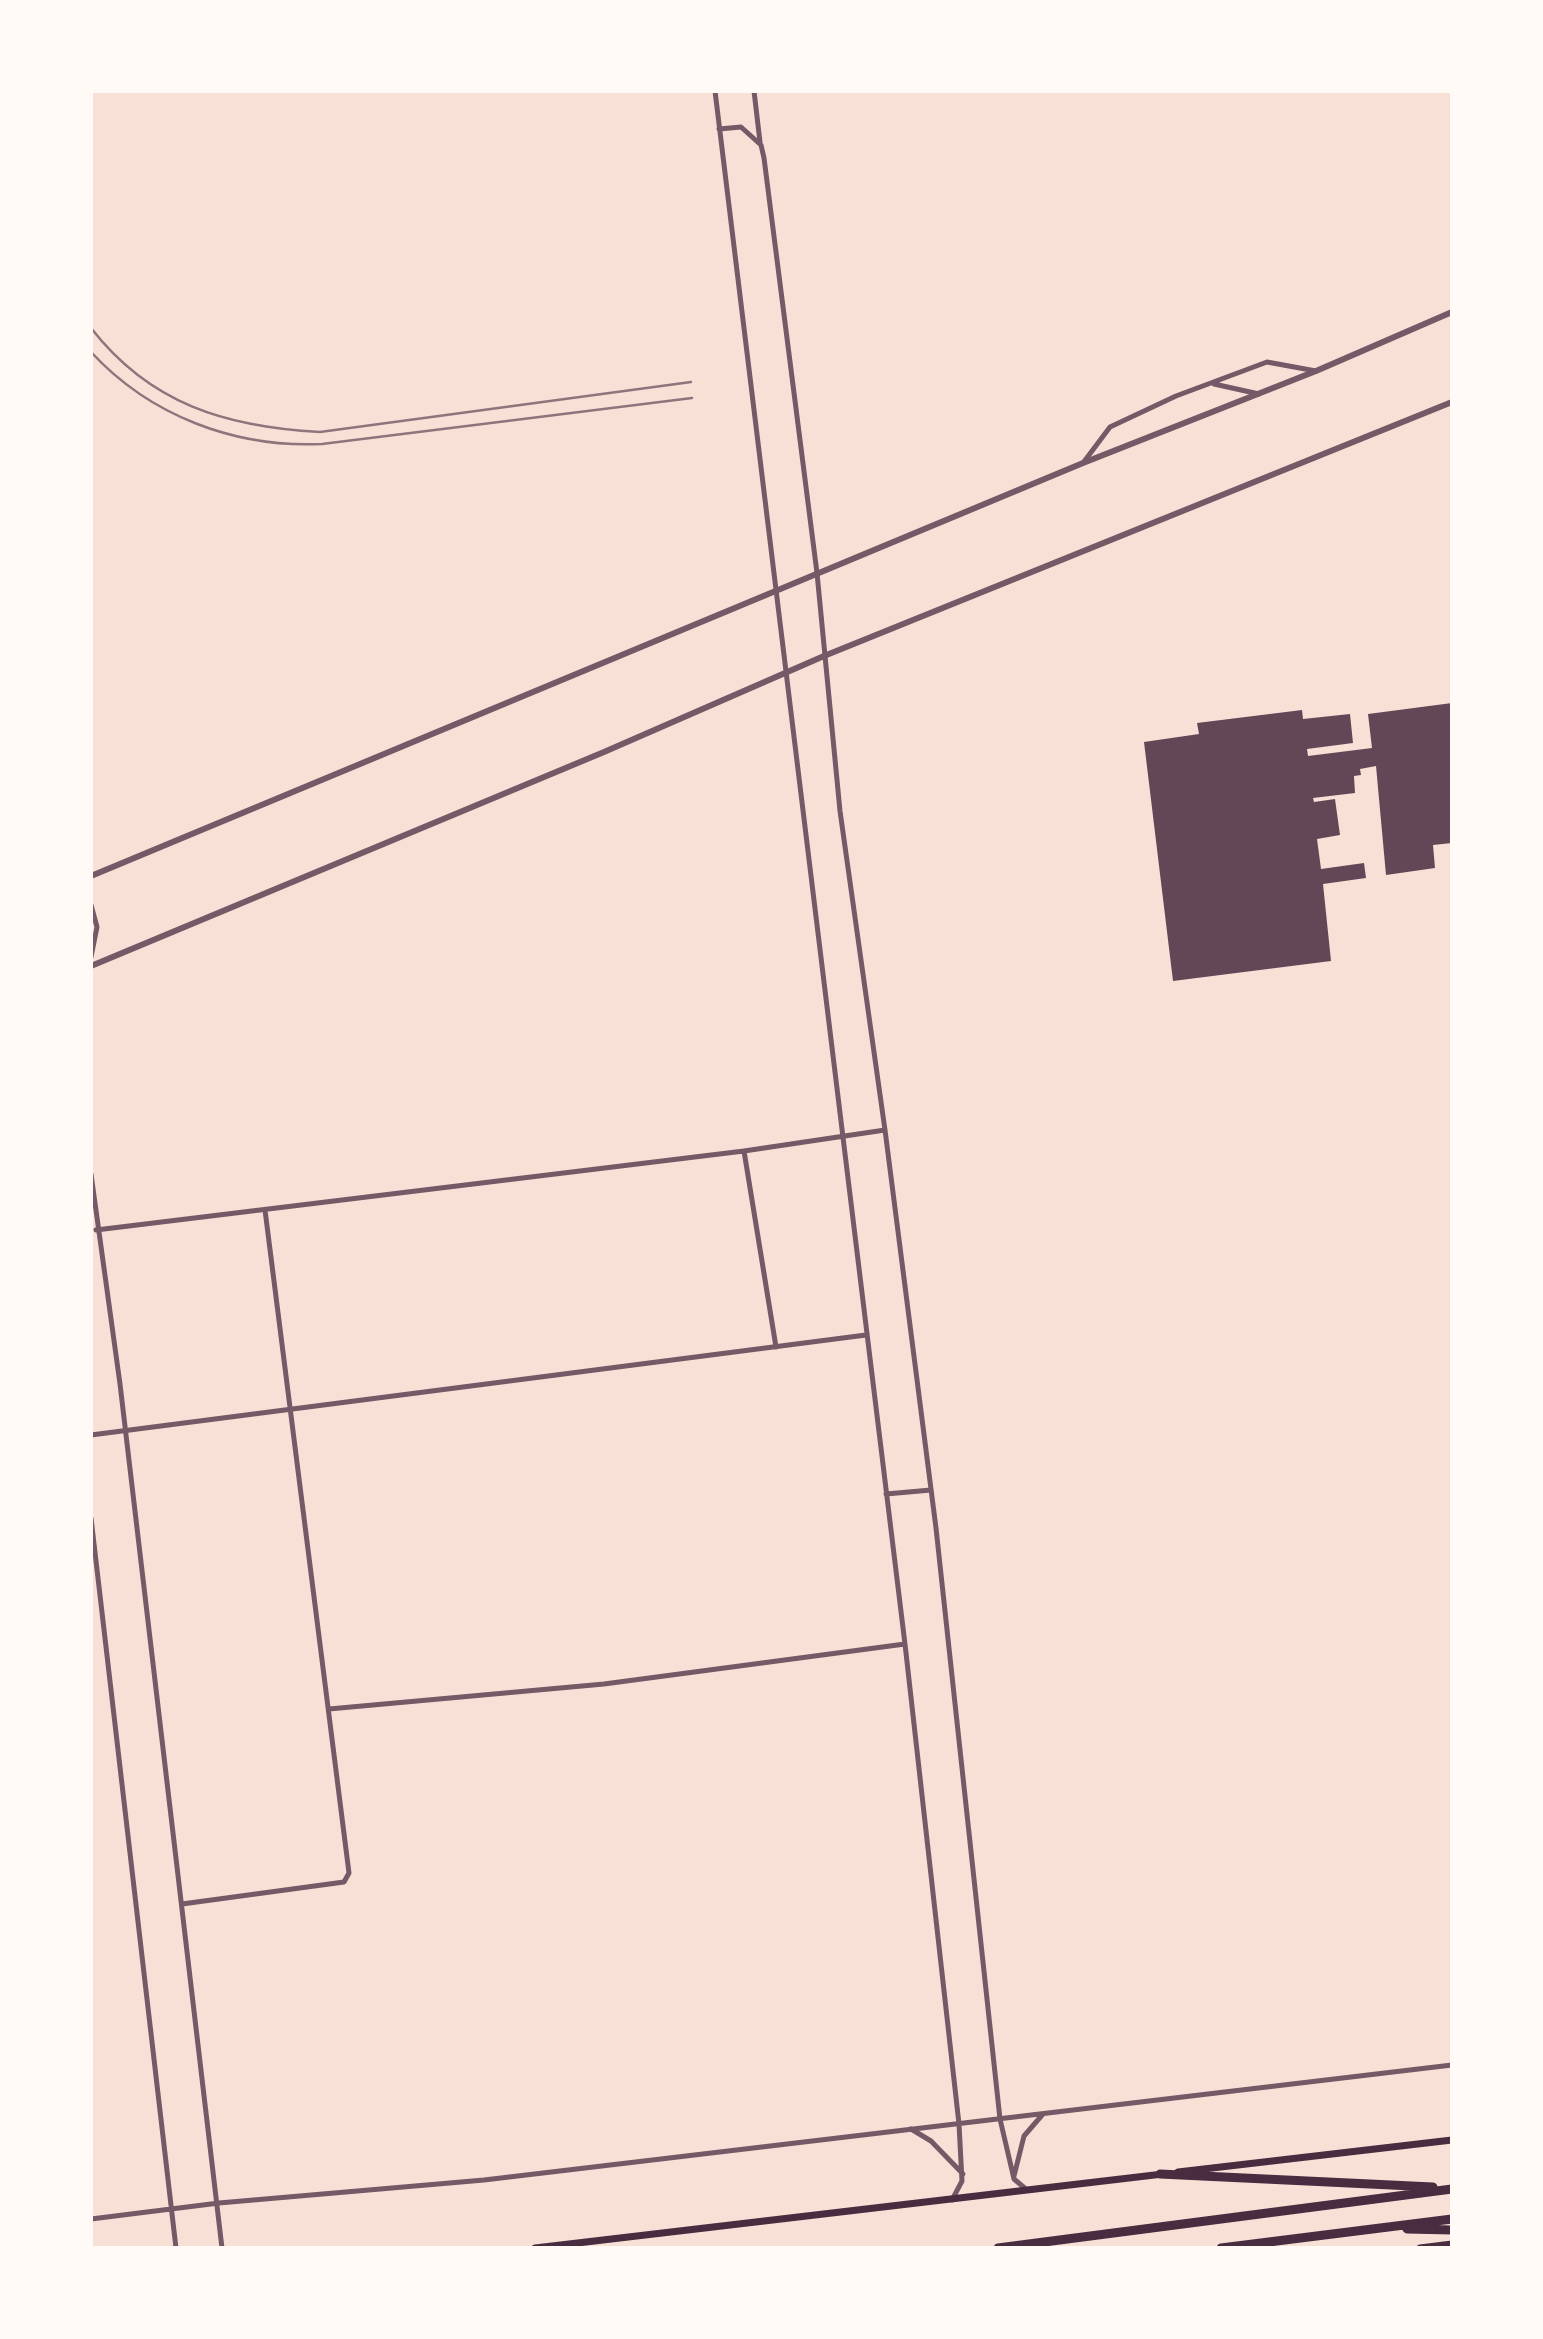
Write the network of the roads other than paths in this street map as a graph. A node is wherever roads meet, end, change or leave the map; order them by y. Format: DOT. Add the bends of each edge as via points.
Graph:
graph roads {
  1 [pos="715,91"];
  2 [pos="754,91"];
  3 [pos="719,129"];
  4 [pos="761,145"];
  5 [pos="1452,312"];
  6 [pos="1316,371"];
  7 [pos="1213,383"];
  8 [pos="1259,394"];
  9 [pos="1452,402"];
  10 [pos="1083,463"];
  11 [pos="817,573"];
  12 [pos="775,591"];
  13 [pos="824,656"];
  14 [pos="785,673"];
  15 [pos="91,876"];
  16 [pos="91,905"];
  17 [pos="91,957"];
  18 [pos="91,966"];
  19 [pos="885,1130"];
  20 [pos="844,1137"];
  21 [pos="744,1151"];
  22 [pos="91,1174"];
  23 [pos="265,1210"];
  24 [pos="96,1230"];
  25 [pos="866,1335"];
  26 [pos="776,1347"];
  27 [pos="289,1408"];
  28 [pos="125,1429"];
  29 [pos="91,1435"];
  30 [pos="931,1490"];
  31 [pos="886,1494"];
  32 [pos="91,1518"];
  33 [pos="905,1644"];
  34 [pos="329,1709"];
  35 [pos="182,1904"];
  36 [pos="1452,2065"];
  37 [pos="1043,2113"];
  38 [pos="1000,2119"];
  39 [pos="959,2124"];
  40 [pos="911,2129"];
  41 [pos="1452,2140"];
  42 [pos="963,2174"];
  43 [pos="1160,2174"];
  44 [pos="1014,2179"];
  45 [pos="1452,2189"];
  46 [pos="1027,2190"];
  47 [pos="952,2200"];
  48 [pos="219,2203"];
  49 [pos="173,2208"];
  50 [pos="91,2219"];
  51 [pos="1452,2219"];
  52 [pos="1370,2229"];
  53 [pos="1452,2230"];
  54 [pos="1452,2244"];
  55 [pos="176,2248"];
  56 [pos="222,2248"];
  57 [pos="535,2248"];
  58 [pos="998,2248"];
  59 [pos="1222,2248"];
  60 [pos="1420,2248"];
  1 -- 3 [label="street"];
  2 -- 4 [label="street"];
  3 -- 4 [label="street" via="741,127"];
  3 -- 12 [label="street"];
  4 -- 11 [label="street"];
  5 -- 6 [label="street"];
  6 -- 7 [label="street" via="1267,362"];
  6 -- 8 [label="street"];
  7 -- 8 [label="street"];
  7 -- 10 [label="street" via="1110,427"];
  8 -- 10 [label="street"];
  9 -- 13 [label="street"];
  10 -- 11 [label="street"];
  11 -- 12 [label="street"];
  11 -- 13 [label="street"];
  12 -- 14 [label="street"];
  12 -- 15 [label="street"];
  13 -- 14 [label="street"];
  13 -- 19 [label="street" via="840,811"];
  14 -- 18 [label="street"];
  14 -- 20 [label="street"];
  16 -- 17 [label="street" via="97,927"];
  19 -- 20 [label="street"];
  19 -- 30 [label="street"];
  20 -- 21 [label="street"];
  20 -- 25 [label="street"];
  21 -- 23 [label="street"];
  21 -- 26 [label="street"];
  22 -- 24 [label="street"];
  23 -- 24 [label="street"];
  23 -- 27 [label="street"];
  24 -- 28 [label="street"];
  25 -- 26 [label="street"];
  25 -- 31 [label="street"];
  26 -- 27 [label="street"];
  27 -- 28 [label="street"];
  27 -- 34 [label="street"];
  28 -- 29 [label="street"];
  28 -- 35 [label="street"];
  30 -- 31 [label="street"];
  30 -- 38 [label="street"];
  31 -- 33 [label="street"];
  32 -- 49 [label="street"];
  33 -- 34 [label="street" via="604,1684"];
  33 -- 39 [label="street"];
  34 -- 35 [label="street" via="347,1880"];
  35 -- 48 [label="street"];
  36 -- 37 [label="street"];
  37 -- 38 [label="street"];
  37 -- 44 [label="street" via="1024,2136"];
  38 -- 39 [label="street"];
  38 -- 44 [label="street"];
  39 -- 40 [label="street"];
  39 -- 42 [label="street"];
  40 -- 42 [label="street" via="931,2141"];
  40 -- 48 [label="street" via="484,2180"];
  41 -- 43 [label="main road"];
  42 -- 47 [label="street"];
  43 -- 45 [label="highway"];
  43 -- 46 [label="main road"];
  44 -- 46 [label="street"];
  45 -- 58 [label="highway"];
  46 -- 47 [label="main road"];
  47 -- 57 [label="main road"];
  48 -- 49 [label="street"];
  48 -- 56 [label="street"];
  49 -- 50 [label="street"];
  49 -- 55 [label="street"];
  51 -- 52 [label="highway"];
  52 -- 53 [label="highway"];
  52 -- 59 [label="highway"];
  54 -- 60 [label="main road"];
}
